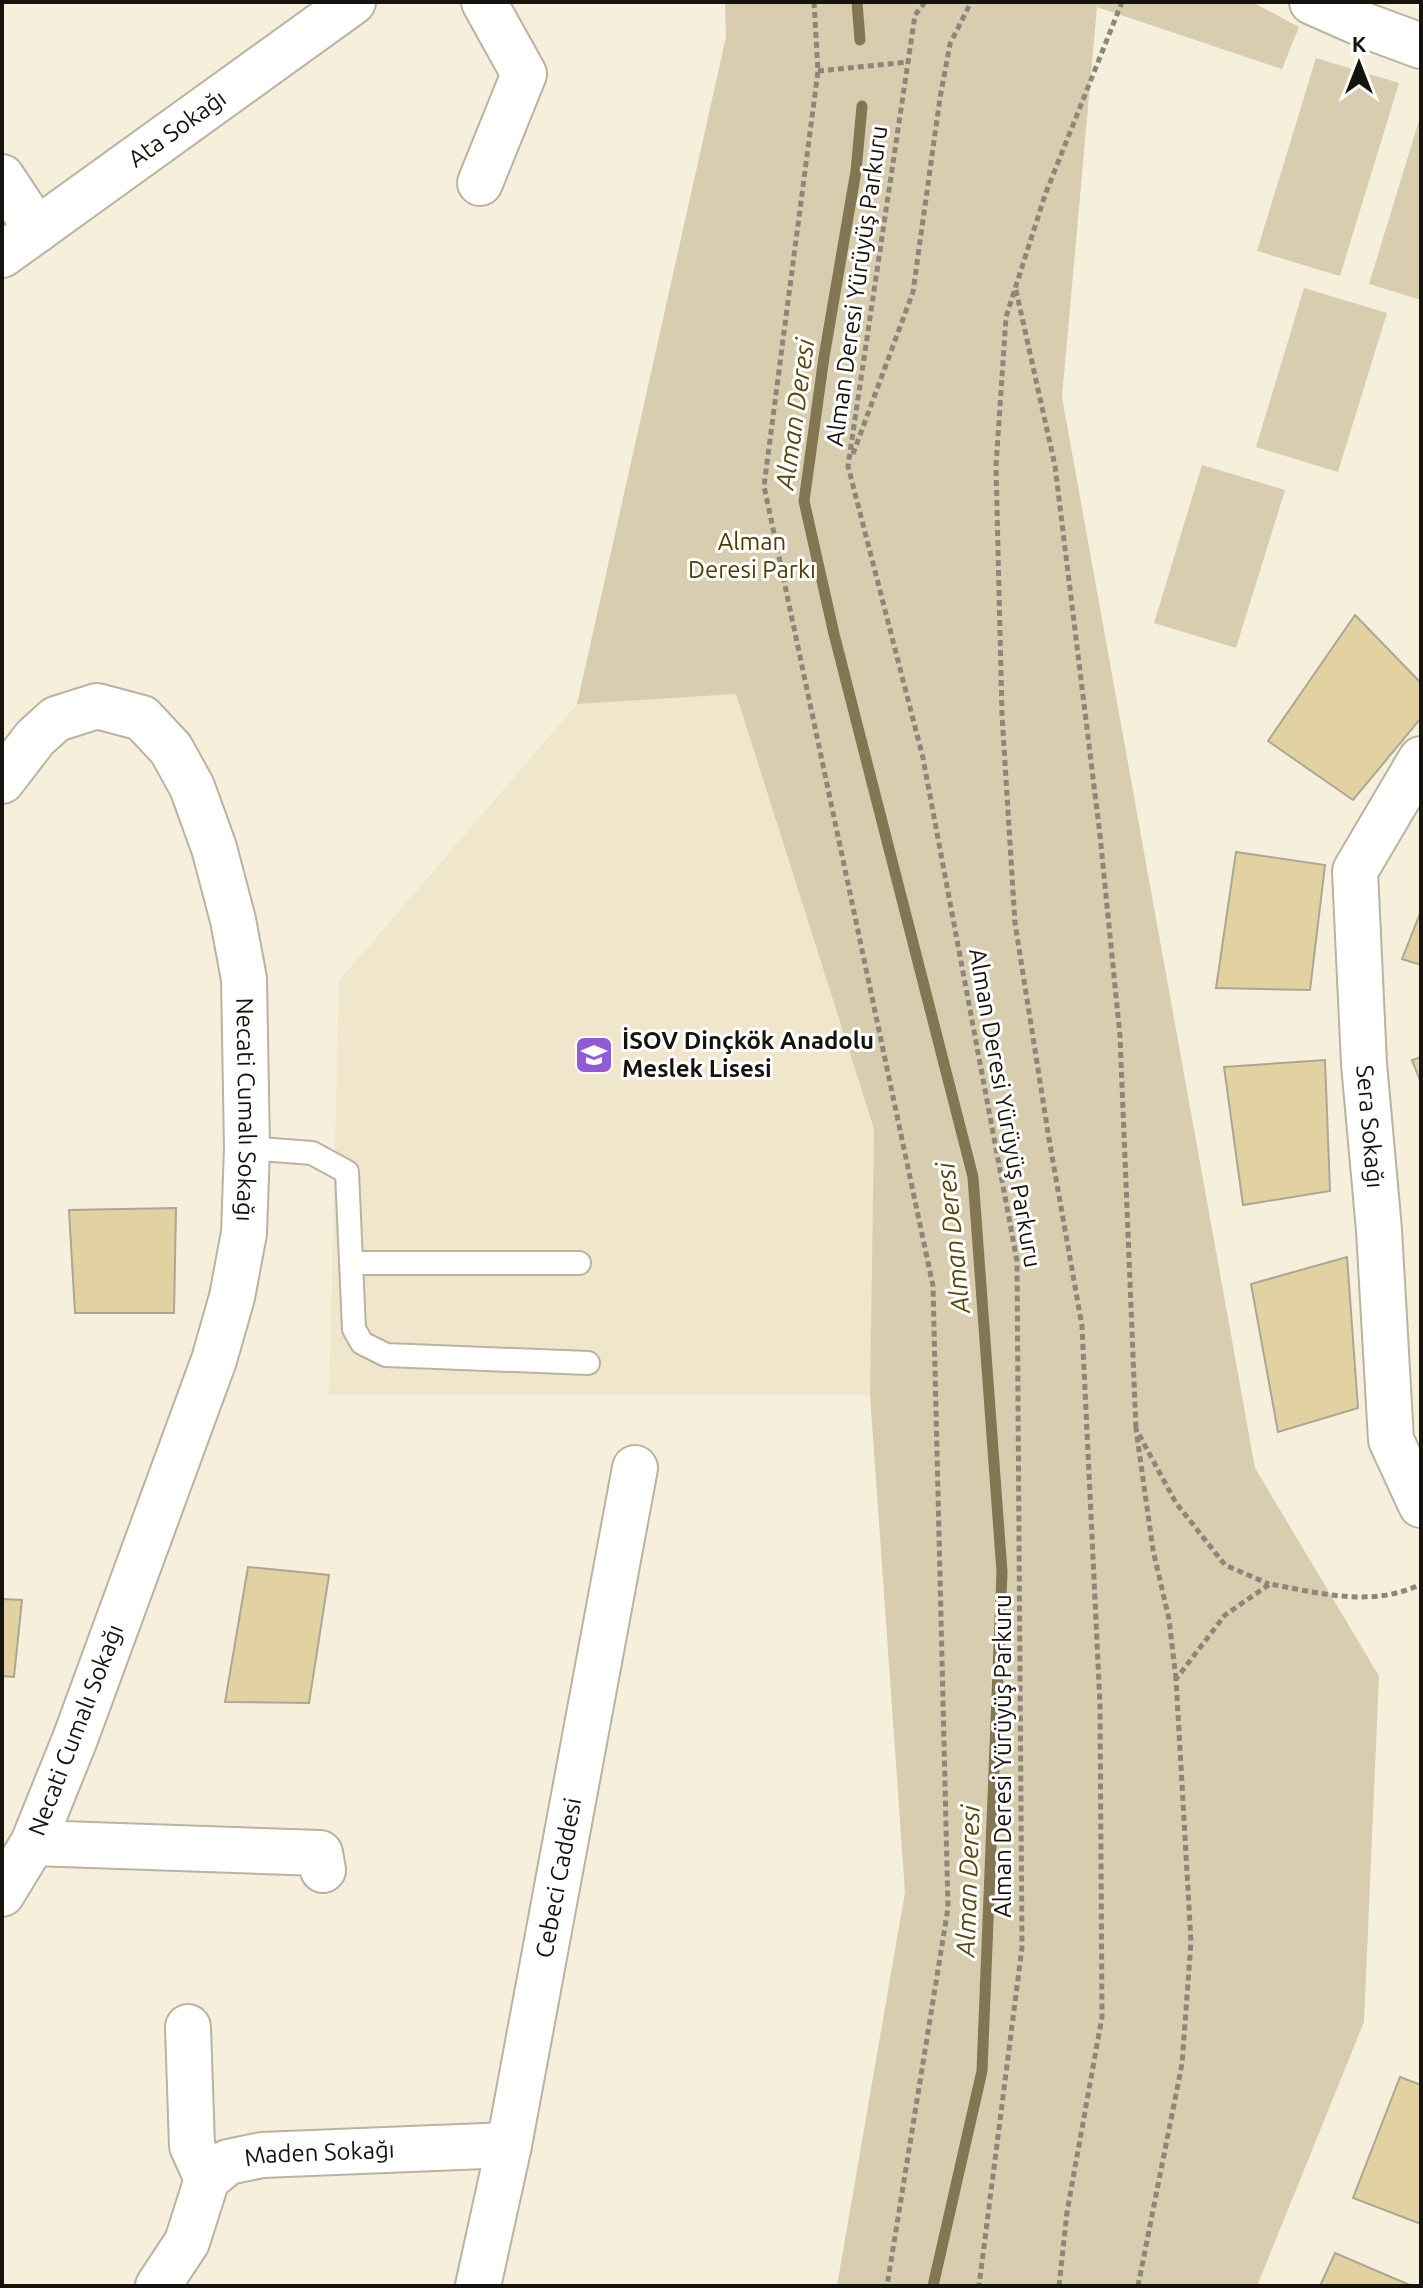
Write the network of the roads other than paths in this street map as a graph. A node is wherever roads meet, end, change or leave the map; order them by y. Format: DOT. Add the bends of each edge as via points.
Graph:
graph roads {
  1 [pos="353,2"];
  2 [pos="484,2"];
  3 [pos="1312,2"];
  4 [pos="1421,46"];
  5 [pos="2,177"];
  6 [pos="480,183"];
  7 [pos="37,230"];
  8 [pos="2,255"];
  9 [pos="1421,759"];
  10 [pos="2,781"];
  11 [pos="247,1148"];
  12 [pos="352,1263"];
  13 [pos="579,1263"];
  14 [pos="588,1363"];
  15 [pos="635,1468"];
  16 [pos="1421,1505"];
  17 [pos="33,1843"];
  18 [pos="323,1870"];
  19 [pos="2,1894"];
  20 [pos="188,2027"];
  21 [pos="509,2145"];
  22 [pos="207,2179"];
  23 [pos="158,2286"];
  24 [pos="478,2286"];
  1 -- 7 [label="street, Ata Sokağı"];
  2 -- 6 [label="street" via="524,74"];
  3 -- 4 [label="street"];
  5 -- 7 [label="street"];
  7 -- 8 [label="street, Ata Sokağı"];
  9 -- 16 [label="street, Sera Sokağı" via="1355,871 1391,1440"];
  10 -- 11 [label="street, Necati Cumalı Sokağı" via="56,719 97,706 142,718 171,749 192,787 233,920 244,979"];
  11 -- 12 [label="lane" via="312,1153 347,1172"];
  11 -- 17 [label="street, Necati Cumalı Sokağı" via="244,1233 214,1360"];
  12 -- 13 [label="lane"];
  12 -- 14 [label="lane" via="354,1329 362,1343 386,1355"];
  15 -- 21 [label="street, Cebeci Caddesi"];
  17 -- 18 [label="street" via="320,1853"];
  17 -- 19 [label="street, Necati Cumalı Sokağı"];
  20 -- 22 [label="street" via="192,2146"];
  21 -- 22 [label="street, Maden Sokağı" via="262,2155 228,2162"];
  21 -- 24 [label="street, Cebeci Caddesi"];
  22 -- 23 [label="street" via="187,2242"];
}
